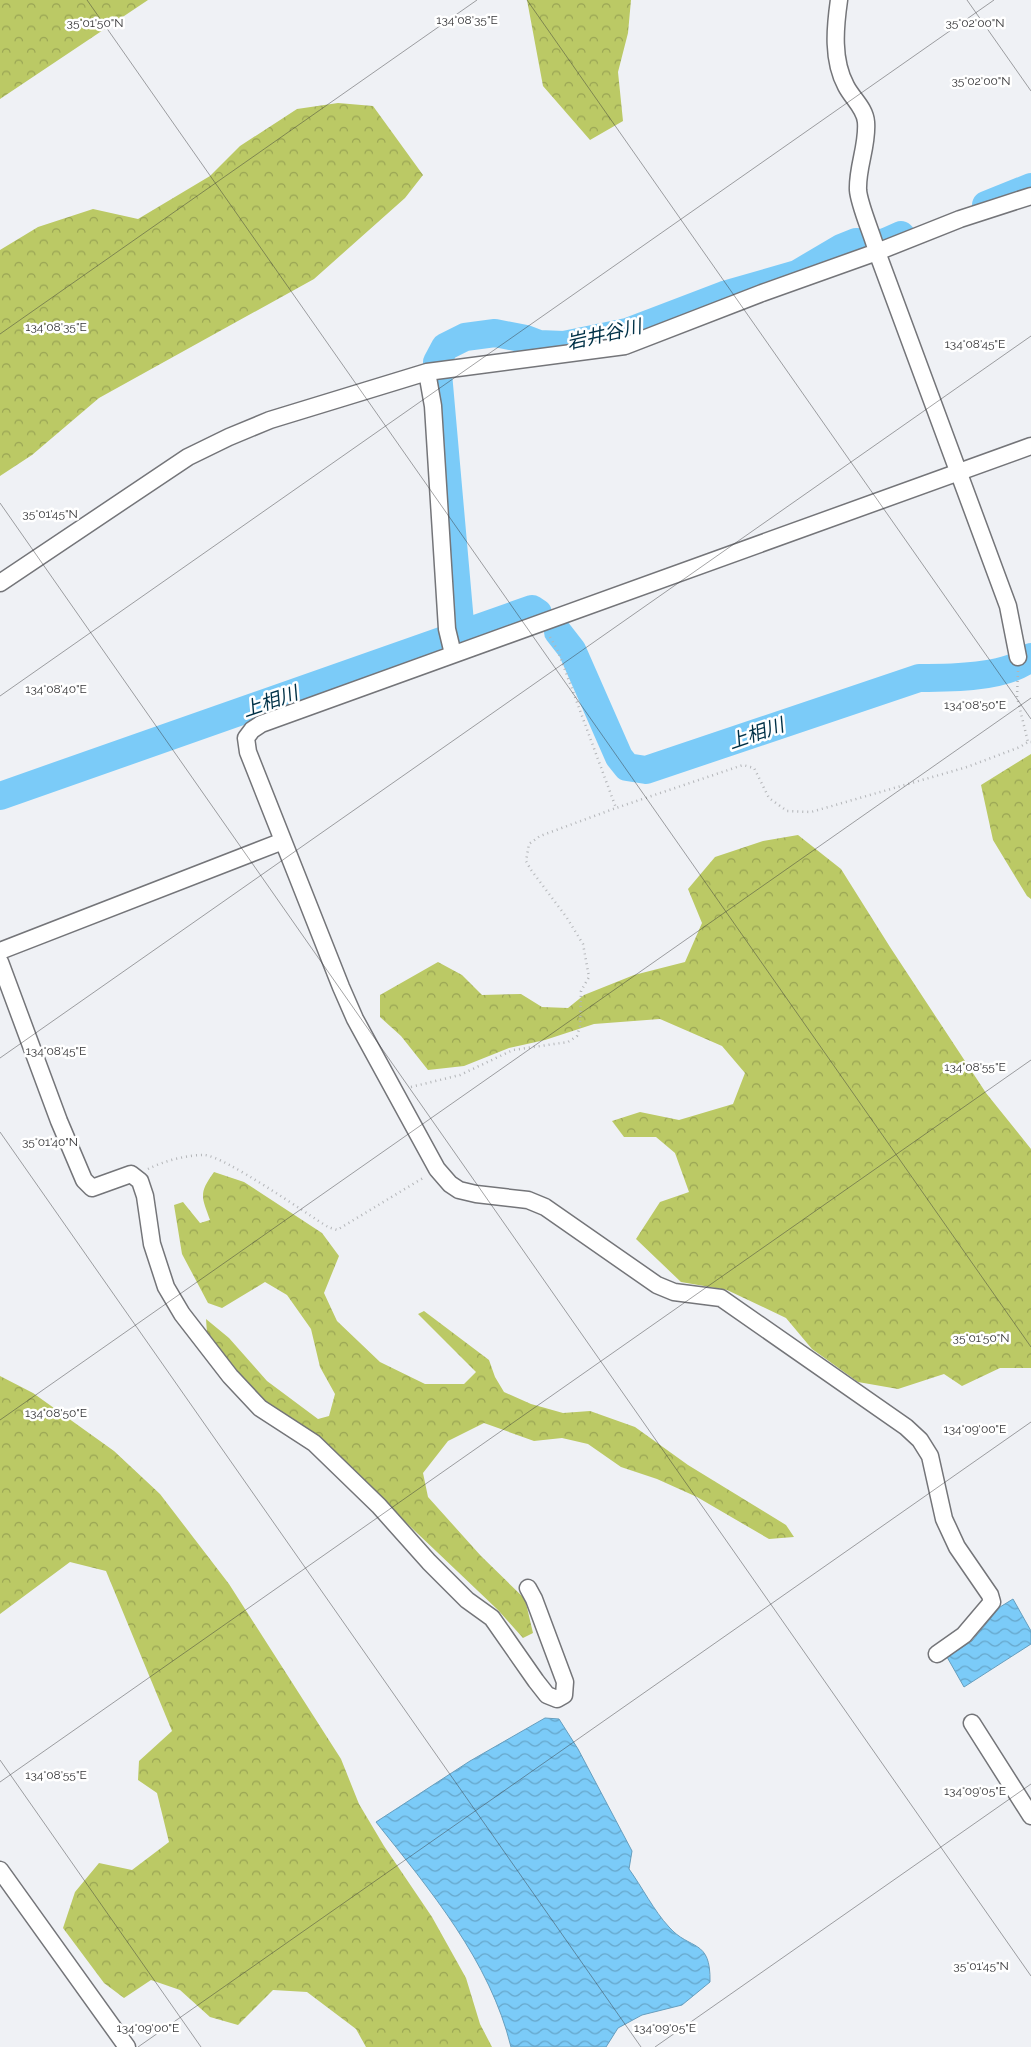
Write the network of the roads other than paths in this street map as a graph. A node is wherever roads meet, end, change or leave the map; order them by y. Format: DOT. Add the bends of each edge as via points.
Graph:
graph roads {
  1 [pos="839,0"];
  2 [pos="1031,196"];
  3 [pos="878,252"];
  4 [pos="433,371"];
  5 [pos="1031,446"];
  6 [pos="958,472"];
  7 [pos="0,583"];
  8 [pos="452,650"];
  9 [pos="1018,657"];
  10 [pos="283,841"];
  11 [pos="0,951"];
  12 [pos="0,962"];
  13 [pos="528,1588"];
  14 [pos="937,1654"];
  15 [pos="972,1723"];
  16 [pos="1031,1816"];
  17 [pos="0,1870"];
  18 [pos="127,2047"];
  1 -- 3 [label="street" via="836,50 842,77 866,120 858,193"];
  2 -- 3 [label="street" via="960,219"];
  3 -- 4 [label="street" via="625,346"];
  3 -- 6 [label="street"];
  4 -- 7 [label="street" via="270,420 188,457"];
  4 -- 8 [label="street" via="447,629"];
  5 -- 6 [label="street"];
  6 -- 8 [label="street" via="541,623"];
  6 -- 9 [label="street" via="1008,606"];
  8 -- 10 [label="street" via="252,730 246,738 248,752"];
  10 -- 11 [label="street"];
  10 -- 14 [label="street" via="344,995 437,1169 450,1184 459,1190 528,1200 545,1207 657,1285 674,1292 721,1298 920,1440 930,1456 944,1519 957,1547 992,1602 964,1635"];
  12 -- 13 [label="street" via="84,1180 92,1188 132,1174 140,1181 152,1244 166,1287 182,1314 230,1376 260,1408 314,1443 379,1506 467,1600 492,1618 541,1688 557,1699 564,1694 565,1682"];
  15 -- 16 [label="street"];
  17 -- 18 [label="street"];
}
